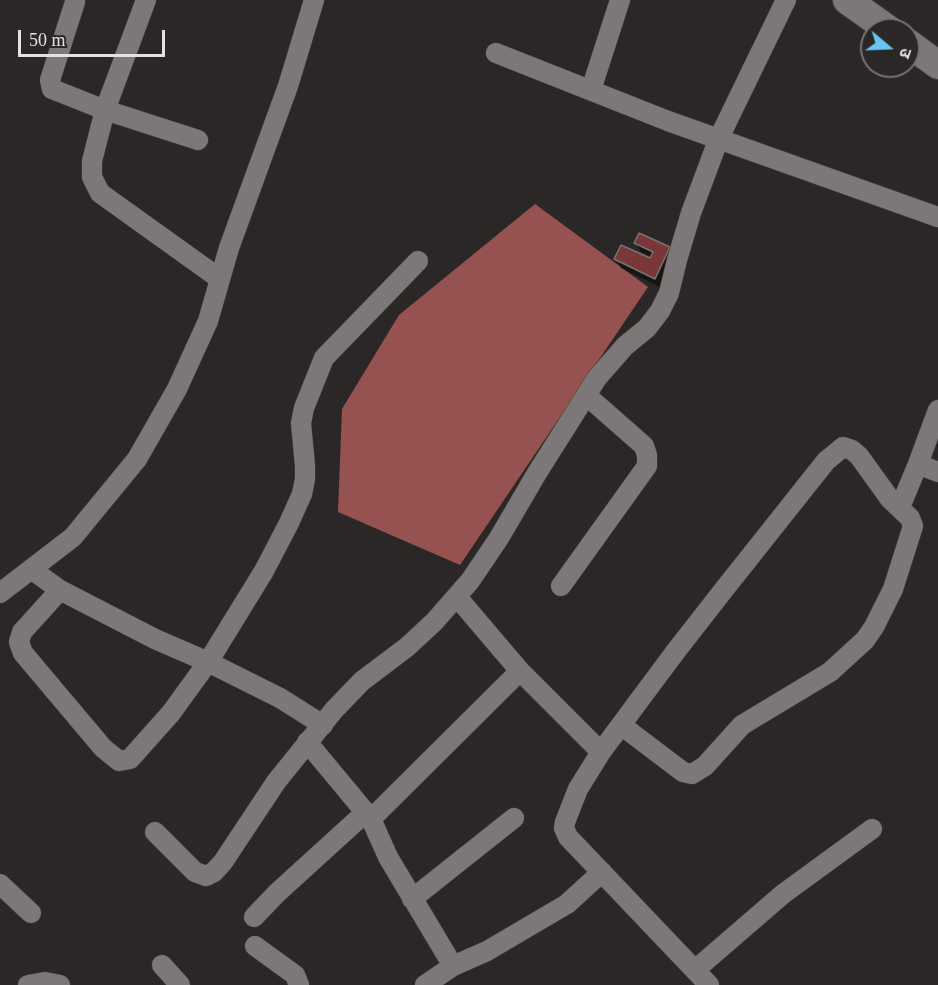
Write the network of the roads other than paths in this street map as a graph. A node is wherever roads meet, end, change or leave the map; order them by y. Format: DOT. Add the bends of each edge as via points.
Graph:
graph roads {
  1 [pos="146,0"];
  2 [pos="314,0"];
  3 [pos="620,0"];
  4 [pos="786,0"];
  5 [pos="847,0"];
  6 [pos="75,2"];
  7 [pos="872,18"];
  8 [pos="920,52"];
  9 [pos="496,53"];
  10 [pos="938,65"];
  11 [pos="591,90"];
  12 [pos="105,110"];
  13 [pos="718,138"];
  14 [pos="198,140"];
  15 [pos="938,217"];
  16 [pos="418,261"];
  17 [pos="220,279"];
  18 [pos="586,395"];
  19 [pos="938,410"];
  20 [pos="918,464"];
  21 [pos="938,472"];
  22 [pos="900,507"];
  23 [pos="31,569"];
  24 [pos="561,586"];
  25 [pos="60,590"];
  26 [pos="0,592"];
  27 [pos="456,597"];
  28 [pos="208,662"];
  29 [pos="520,671"];
  30 [pos="323,724"];
  31 [pos="621,725"];
  32 [pos="306,742"];
  33 [pos="601,752"];
  34 [pos="368,815"];
  35 [pos="514,818"];
  36 [pos="872,830"];
  37 [pos="154,832"];
  38 [pos="602,872"];
  39 [pos="0,884"];
  40 [pos="412,898"];
  41 [pos="31,913"];
  42 [pos="254,917"];
  43 [pos="255,946"];
  44 [pos="162,965"];
  45 [pos="453,966"];
  46 [pos="695,970"];
  47 [pos="28,985"];
  48 [pos="60,985"];
  49 [pos="180,985"];
  50 [pos="299,985"];
  51 [pos="425,985"];
  52 [pos="709,985"];
  1 -- 12 [label="street"];
  2 -- 17 [label="street"];
  3 -- 11 [label="street"];
  4 -- 13 [label="street"];
  5 -- 7 [label="main road"];
  6 -- 12 [label="street" via="50,87"];
  8 -- 10 [label="main road"];
  9 -- 11 [label="street"];
  11 -- 13 [label="street"];
  12 -- 14 [label="street"];
  12 -- 17 [label="street" via="92,161 92,177 100,193"];
  13 -- 15 [label="street"];
  13 -- 18 [label="street" via="676,260 669,293 647,328 612,360"];
  16 -- 28 [label="street" via="324,358 300,423 305,466 302,494 264,571"];
  17 -- 23 [label="street" via="194,353 137,459 73,537"];
  18 -- 24 [label="street" via="644,446 647,466"];
  18 -- 27 [label="street" via="499,538"];
  19 -- 20 [label="street"];
  20 -- 21 [label="street"];
  20 -- 22 [label="street"];
  22 -- 31 [label="street" via="859,456 848,447 838,449"];
  22 -- 31 [label="street" via="913,526 892,589 870,634 839,666 742,725 705,766 692,774 683,772"];
  23 -- 25 [label="street"];
  23 -- 26 [label="street"];
  25 -- 28 [label="street"];
  25 -- 28 [label="street" via="22,632 19,642 23,653 103,748 119,761 130,759 139,750"];
  27 -- 29 [label="street"];
  27 -- 30 [label="street" via="407,647 362,681"];
  28 -- 30 [label="street"];
  29 -- 33 [label="street"];
  29 -- 34 [label="street"];
  30 -- 32 [label="street"];
  31 -- 33 [label="street"];
  32 -- 34 [label="street"];
  32 -- 37 [label="street" via="224,862 209,876 195,872"];
  33 -- 38 [label="street" via="578,789 564,828"];
  34 -- 40 [label="street"];
  34 -- 42 [label="street"];
  35 -- 40 [label="street"];
  36 -- 46 [label="street" via="774,901"];
  38 -- 45 [label="street" via="567,904 487,951"];
  38 -- 46 [label="street"];
  39 -- 41 [label="street"];
  40 -- 45 [label="street"];
  43 -- 50 [label="street" via="294,975"];
  44 -- 49 [label="street"];
  45 -- 51 [label="street"];
  46 -- 52 [label="street"];
  47 -- 48 [label="street"];
}
